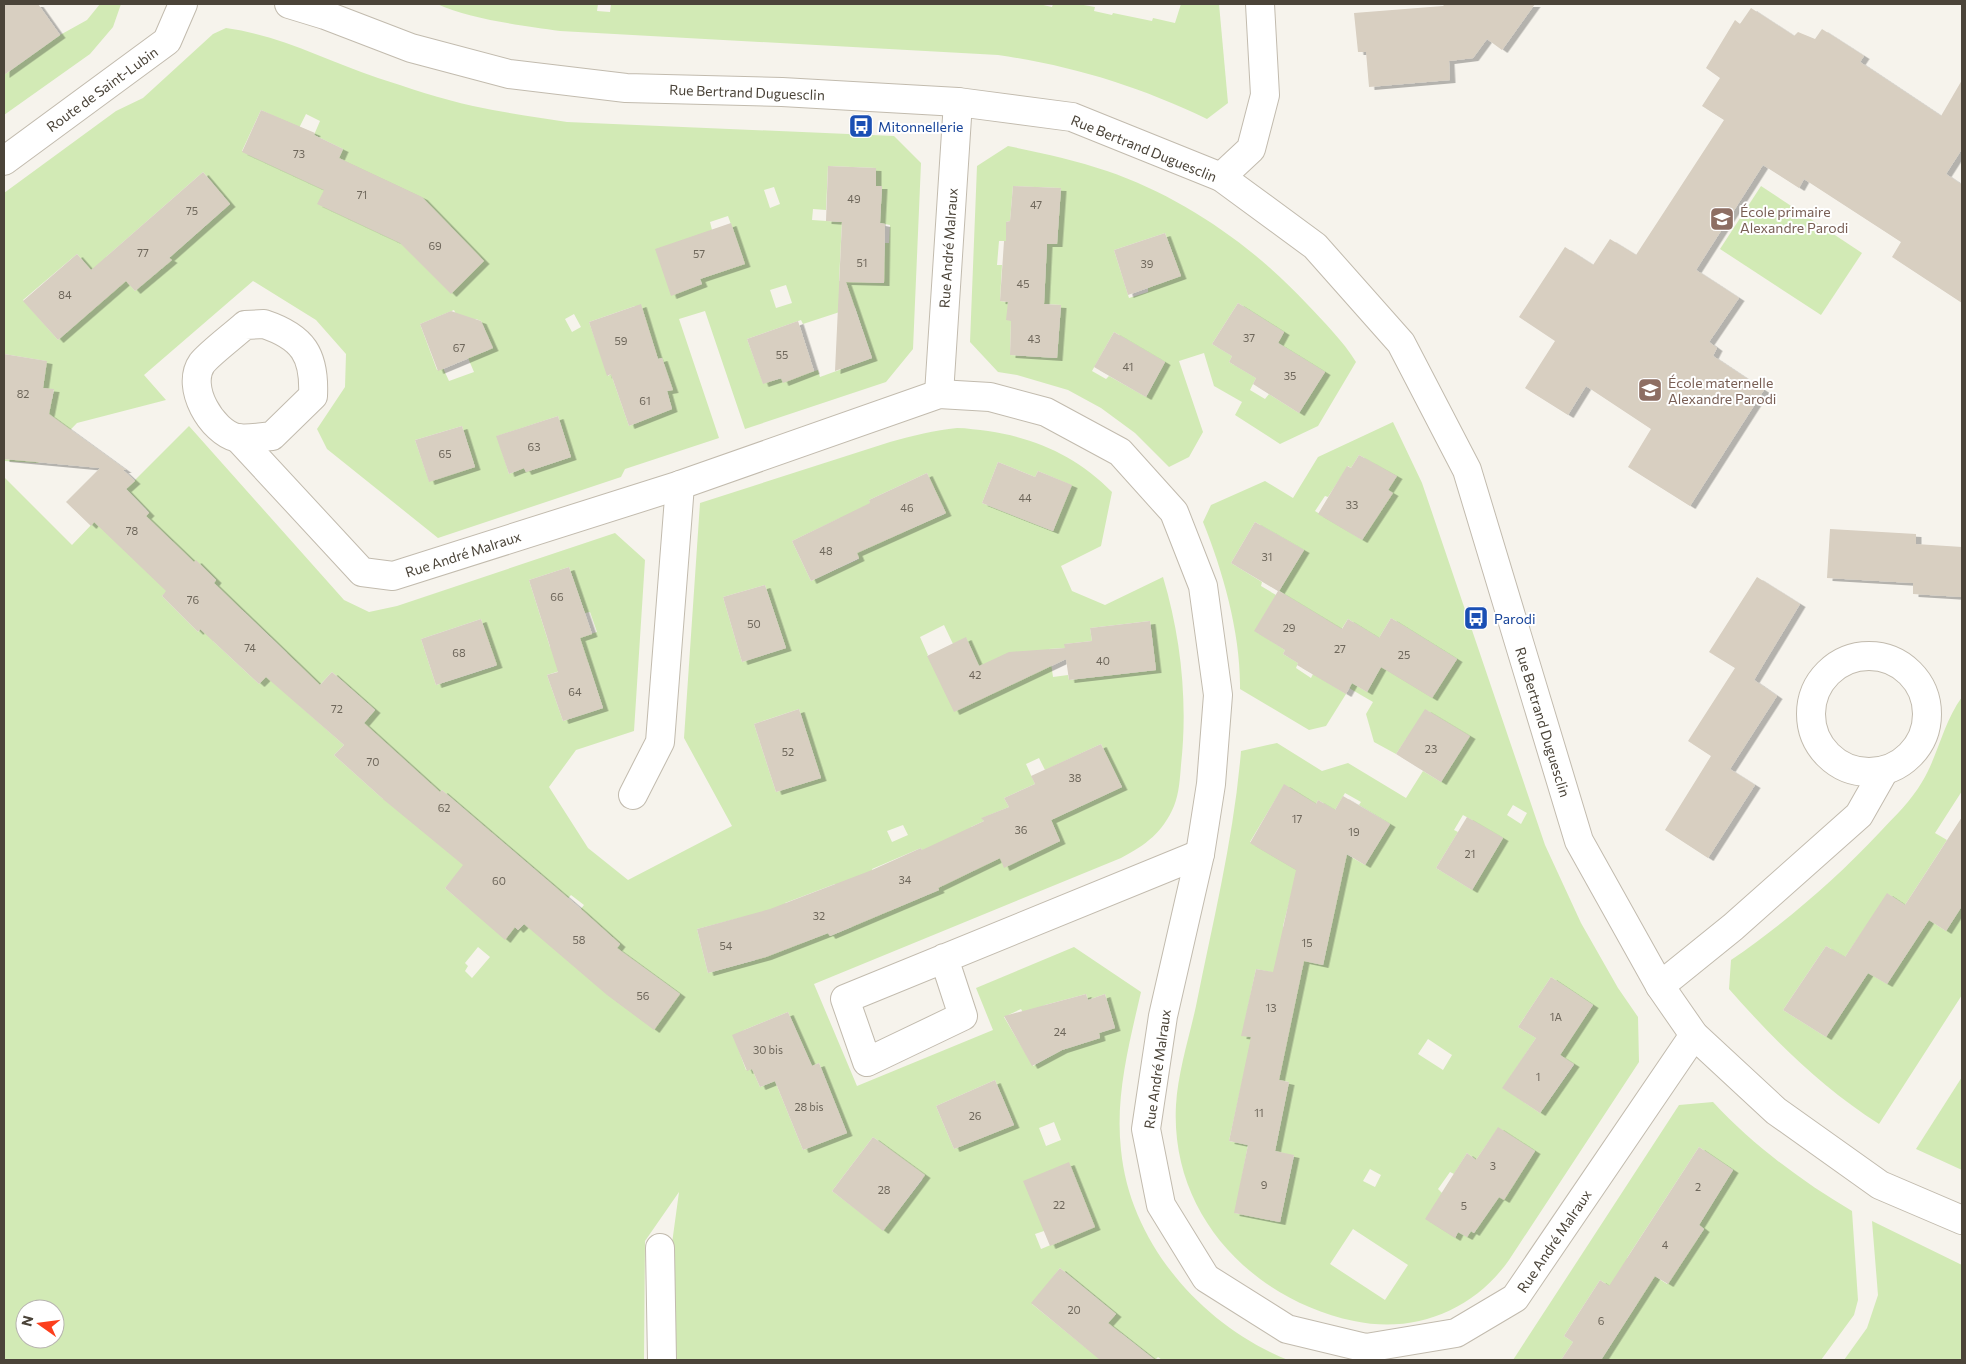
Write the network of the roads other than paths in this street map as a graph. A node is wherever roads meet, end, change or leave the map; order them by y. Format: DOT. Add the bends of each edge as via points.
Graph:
graph roads {
  1 [pos="183,4"];
  2 [pos="289,4"];
  3 [pos="1260,4"];
  4 [pos="327,9"];
  5 [pos="958,102"];
  6 [pos="4,161"];
  7 [pos="1221,177"];
  8 [pos="939,394"];
  9 [pos="238,438"];
  10 [pos="680,485"];
  11 [pos="1884,771"];
  12 [pos="634,795"];
  13 [pos="1200,854"];
  14 [pos="944,958"];
  15 [pos="1660,986"];
  16 [pos="1694,1035"];
  17 [pos="1962,1220"];
  18 [pos="660,1248"];
  19 [pos="662,1360"];
  1 -- 6 [label="street, Route de Saint-Lubin" via="167,41"];
  2 -- 4 [label="street, Rue Bertrand Duguesclin"];
  3 -- 7 [label="street" via="1265,95 1251,149"];
  4 -- 5 [label="street, Rue Bertrand Duguesclin" via="411,48 509,74 626,88 782,92"];
  5 -- 7 [label="street, Rue Bertrand Duguesclin" via="1072,117"];
  5 -- 8 [label="street, Rue André Malraux"];
  7 -- 15 [label="street, Rue Bertrand Duguesclin" via="1314,246 1402,343 1467,470 1579,841"];
  8 -- 10 [label="street, Rue André Malraux"];
  8 -- 13 [label="street, Rue André Malraux" via="990,397 1046,412 1120,452 1174,512 1202,586 1218,694 1211,784"];
  9 -- 9 [label="street, Rue André Malraux" via="220,430 207,415 199,398 201,364 245,325 264,324 283,330 298,342 309,358 314,376 313,396 272,436"];
  9 -- 10 [label="street, Rue André Malraux" via="362,572 393,576"];
  10 -- 12 [label="street" via="660,742"];
  11 -- 11 [label="street" via="1901,764 1924,736 1928,718 1926,700 1919,682 1906,668 1890,659 1871,655 1851,658 1833,668 1820,682 1812,701 1810,721 1816,740 1828,756 1844,768 1864,773"];
  11 -- 15 [label="street" via="1859,815 1733,927"];
  13 -- 14 [label="street"];
  13 -- 16 [label="street, Rue André Malraux" via="1163,1016 1146,1129 1161,1205 1206,1278 1287,1329 1366,1348 1456,1333 1515,1298"];
  15 -- 16 [label="street, Rue Bertrand Duguesclin"];
  16 -- 17 [label="street, Rue Bertrand Duguesclin" via="1776,1111 1880,1184"];
  18 -- 19 [label="street"];
}
